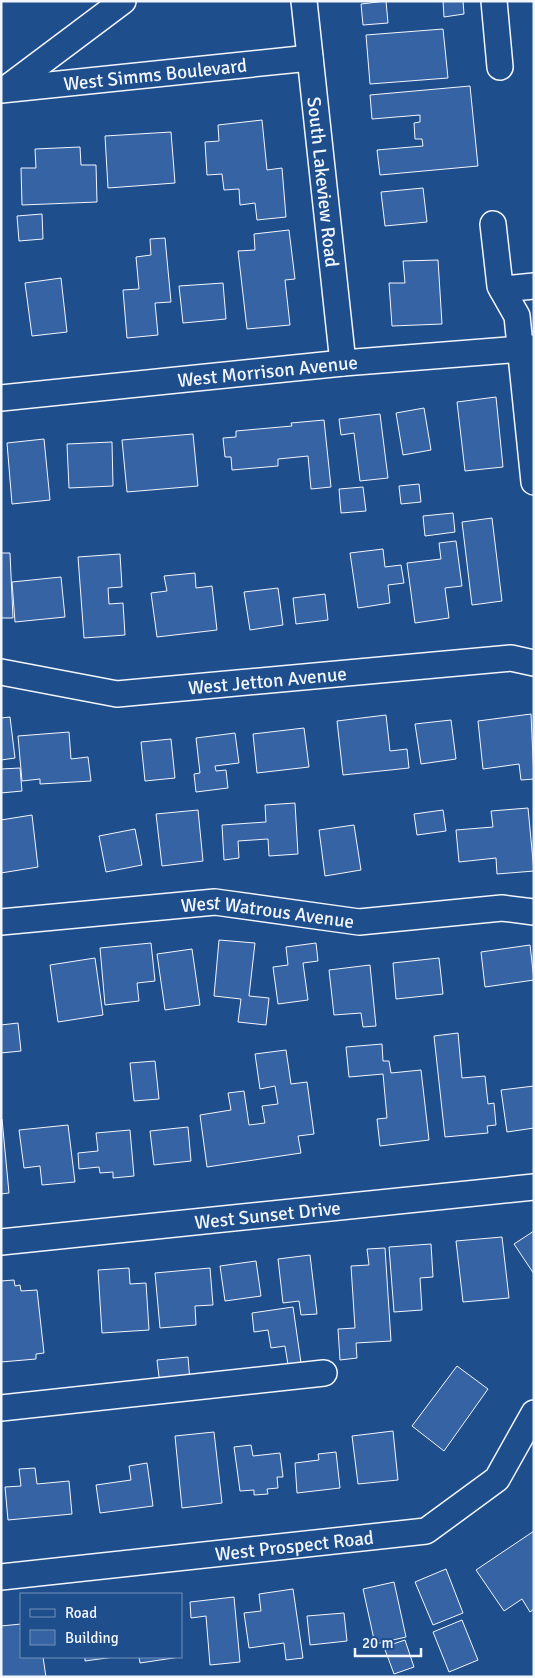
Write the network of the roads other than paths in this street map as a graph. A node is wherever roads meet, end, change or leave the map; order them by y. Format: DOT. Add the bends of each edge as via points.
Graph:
graph roads {
  1 [pos="123,1"];
  2 [pos="304,1"];
  3 [pos="494,1"];
  4 [pos="310,58"];
  5 [pos="500,67"];
  6 [pos="4,89"];
  7 [pos="493,224"];
  8 [pos="534,286"];
  9 [pos="502,289"];
  10 [pos="527,348"];
  11 [pos="342,363"];
  12 [pos="1,398"];
  13 [pos="534,482"];
  14 [pos="534,663"];
  15 [pos="1,672"];
  16 [pos="534,912"];
  17 [pos="1,922"];
  18 [pos="534,1187"];
  19 [pos="1,1242"];
  20 [pos="324,1374"];
  21 [pos="1,1408"];
  22 [pos="534,1413"];
  23 [pos="1,1577"];
  1 -- 6 [label="street"];
  2 -- 4 [label="street, South Lakeview Road"];
  3 -- 5 [label="street"];
  4 -- 6 [label="street, West Simms Boulevard"];
  4 -- 11 [label="street, South Lakeview Road"];
  7 -- 9 [label="street"];
  8 -- 9 [label="street"];
  9 -- 10 [label="street" via="518,316"];
  10 -- 11 [label="street, West Morrison Avenue"];
  10 -- 13 [label="street"];
  11 -- 12 [label="street, West Morrison Avenue"];
  14 -- 15 [label="street, West Jetton Avenue" via="511,658 117,694"];
  16 -- 17 [label="street, West Watrous Avenue" via="502,908 359,922 215,902"];
  18 -- 19 [label="street, West Sunset Drive"];
  20 -- 21 [label="street"];
  22 -- 23 [label="street, West Prospect Road" via="497,1479 426,1531"];
}
